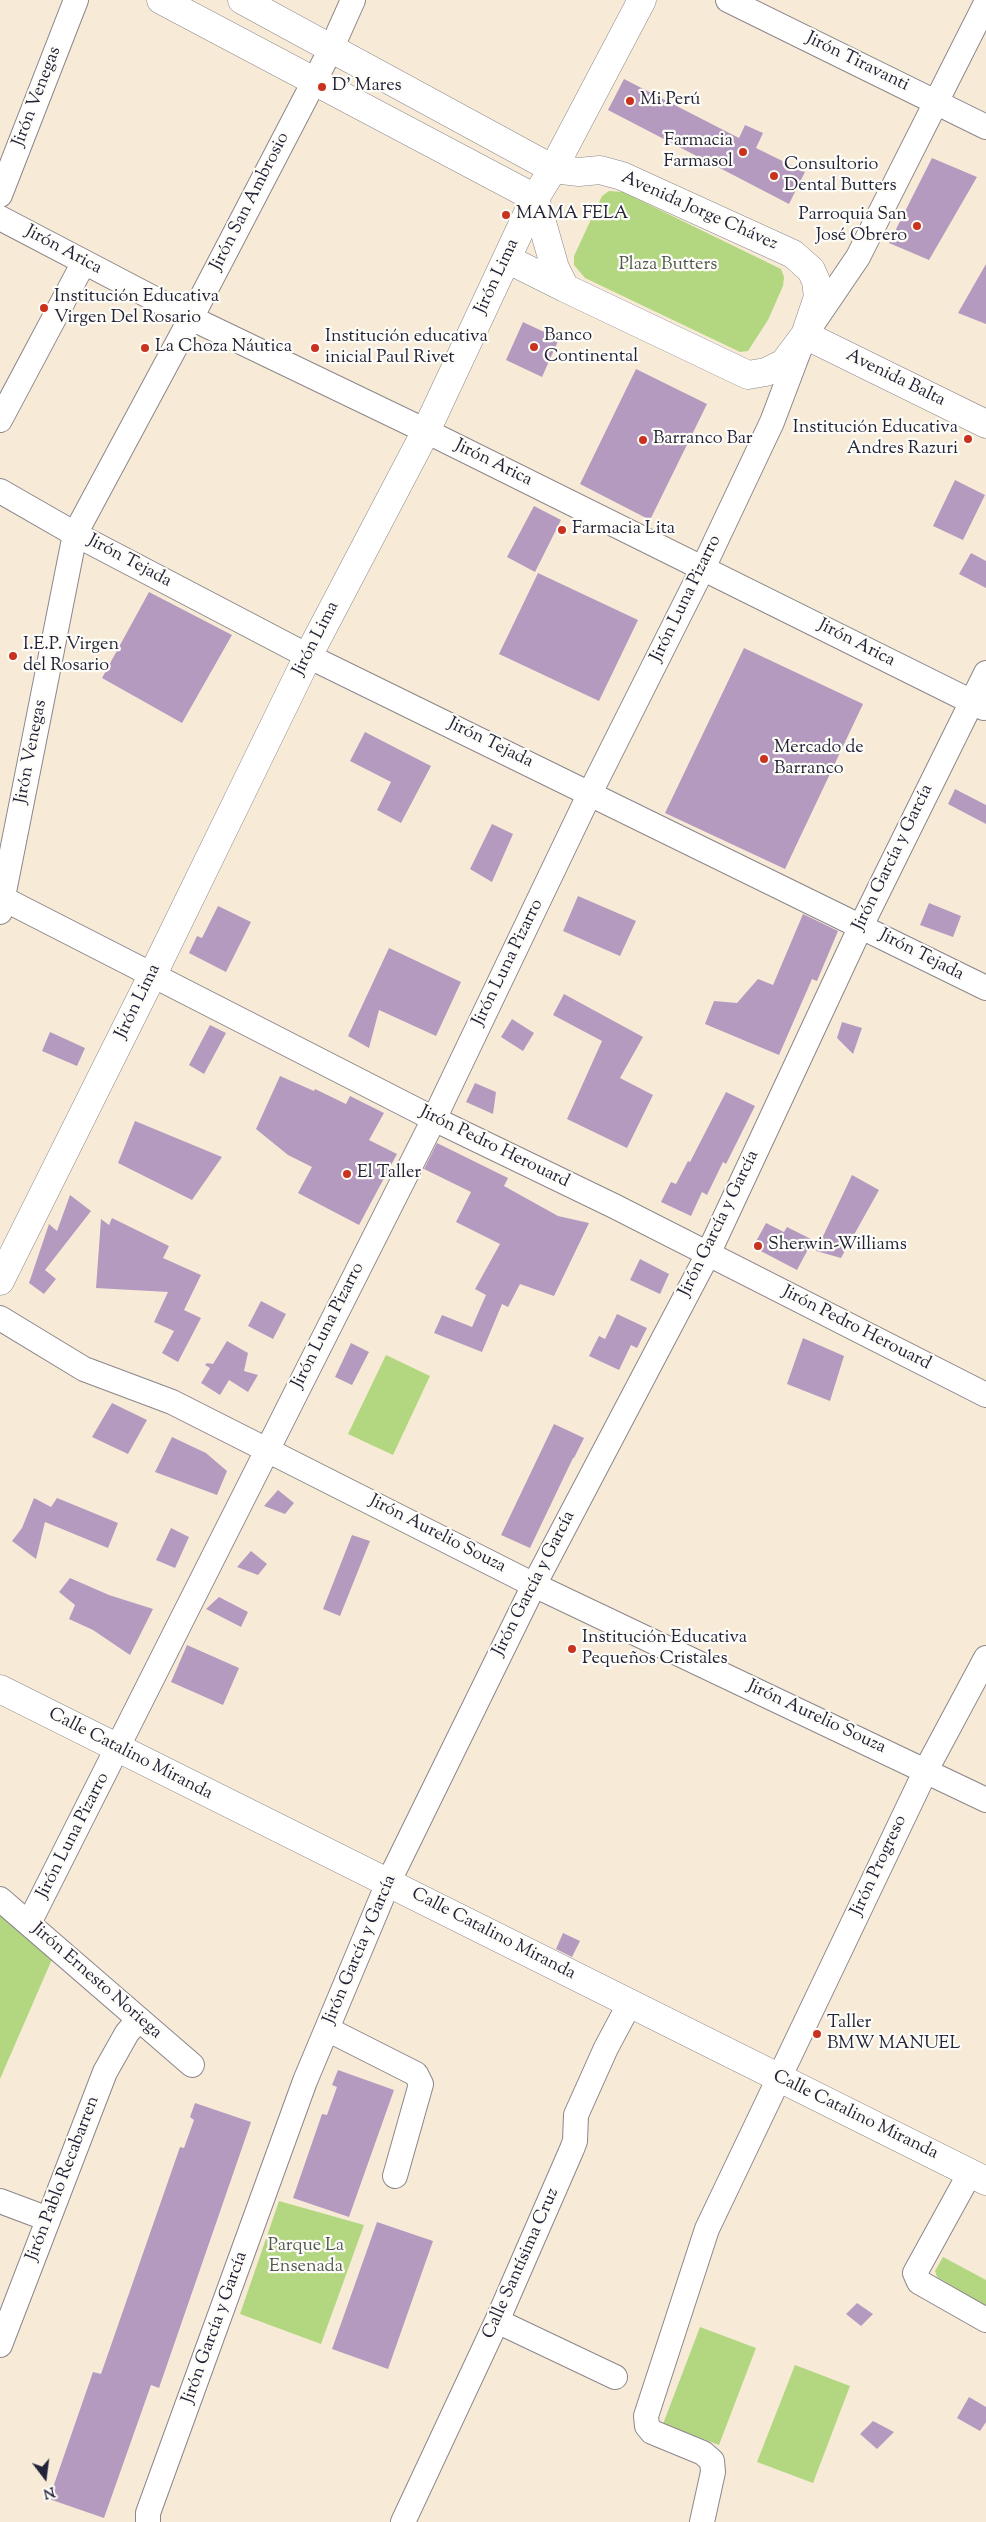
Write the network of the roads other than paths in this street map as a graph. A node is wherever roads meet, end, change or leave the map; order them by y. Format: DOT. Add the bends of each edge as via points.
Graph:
graph roads {
  1 [pos="76,0"];
  2 [pos="161,0"];
  3 [pos="242,0"];
  4 [pos="353,0"];
  5 [pos="642,0"];
  6 [pos="728,0"];
  7 [pos="986,3"];
  8 [pos="332,47"];
  9 [pos="315,80"];
  10 [pos="936,102"];
  11 [pos="986,127"];
  12 [pos="553,169"];
  13 [pos="0,194"];
  14 [pos="535,198"];
  15 [pos="0,218"];
  16 [pos="507,259"];
  17 [pos="84,262"];
  18 [pos="565,288"];
  19 [pos="191,318"];
  20 [pos="805,335"];
  21 [pos="0,420"];
  22 [pos="986,424"];
  23 [pos="426,431"];
  24 [pos="0,491"];
  25 [pos="74,534"];
  26 [pos="704,568"];
  27 [pos="308,656"];
  28 [pos="986,673"];
  29 [pos="979,705"];
  30 [pos="590,793"];
  31 [pos="1,902"];
  32 [pos="861,926"];
  33 [pos="153,974"];
  34 [pos="986,988"];
  35 [pos="434,1119"];
  36 [pos="708,1254"];
  37 [pos="0,1281"];
  38 [pos="0,1318"];
  39 [pos="986,1395"];
  40 [pos="267,1449"];
  41 [pos="534,1585"];
  42 [pos="986,1658"];
  43 [pos="0,1689"];
  44 [pos="119,1749"];
  45 [pos="926,1770"];
  46 [pos="986,1800"];
  47 [pos="388,1883"];
  48 [pos="0,1899"];
  49 [pos="29,1923"];
  50 [pos="630,2003"];
  51 [pos="139,2019"];
  52 [pos="327,2029"];
  53 [pos="192,2065"];
  54 [pos="779,2078"];
  55 [pos="395,2176"];
  56 [pos="978,2177"];
  57 [pos="0,2202"];
  58 [pos="48,2219"];
  59 [pos="497,2320"];
  60 [pos="986,2320"];
  61 [pos="0,2345"];
  62 [pos="615,2377"];
  63 [pos="148,2522"];
  64 [pos="404,2522"];
  65 [pos="702,2522"];
  1 -- 13 [label="street, Jirón Venegas"];
  2 -- 9 [label="street"];
  3 -- 8 [label="street, Avenida Jorge Chávez"];
  4 -- 8 [label="street, Jirón San Ambrosio"];
  5 -- 12 [label="street, Jirón Lima"];
  6 -- 10 [label="street, Jirón Tiravanti"];
  7 -- 10 [label="street, Jirón Luna Pizarro"];
  8 -- 9 [label="street, Jirón San Ambrosio"];
  8 -- 12 [label="street, Avenida Jorge Chávez"];
  9 -- 14 [label="street"];
  9 -- 19 [label="street, Jirón San Ambrosio"];
  10 -- 11 [label="street, Jirón Tiravanti"];
  10 -- 20 [label="street, Jirón Luna Pizarro" via="858,257"];
  12 -- 14 [label="street, Jirón Lima"];
  12 -- 20 [label="street, Avenida Jorge Chávez" via="600,170 622,176 793,254 811,270 816,281 818,297"];
  14 -- 16 [label="street, Jirón Lima"];
  14 -- 18 [label="street" via="555,268"];
  15 -- 17 [label="street, Jirón Arica"];
  16 -- 18 [label="street, Avenida Jorge Chávez"];
  16 -- 23 [label="street, Jirón Lima"];
  17 -- 19 [label="street, Jirón Arica"];
  17 -- 21 [label="street"];
  18 -- 20 [label="street, Avenida Jorge Chávez" via="748,375 766,372 784,363"];
  19 -- 23 [label="street, Jirón Arica"];
  19 -- 25 [label="street, Jirón San Ambrosio"];
  20 -- 22 [label="street, Avenida Balta"];
  20 -- 26 [label="street, Jirón Luna Pizarro" via="772,422"];
  23 -- 26 [label="street, Jirón Arica"];
  23 -- 27 [label="street, Jirón Lima"];
  24 -- 25 [label="street, Jirón Tejada"];
  25 -- 27 [label="street, Jirón Tejada"];
  25 -- 31 [label="street, Jirón Venegas"];
  26 -- 29 [label="street, Jirón Arica"];
  26 -- 30 [label="street, Jirón Luna Pizarro"];
  27 -- 30 [label="street, Jirón Tejada"];
  27 -- 33 [label="street, Jirón Lima"];
  28 -- 29 [label="street, Jirón García y García"];
  29 -- 32 [label="street, Jirón García y García"];
  30 -- 32 [label="street, Jirón Tejada"];
  30 -- 35 [label="street, Jirón Luna Pizarro"];
  31 -- 33 [label="street, Jirón Pedro Herouard"];
  32 -- 34 [label="street, Jirón Tejada"];
  32 -- 36 [label="street, Jirón García y García"];
  33 -- 35 [label="street, Jirón Pedro Herouard"];
  33 -- 37 [label="street, Jirón Lima"];
  35 -- 36 [label="street, Jirón Pedro Herouard"];
  35 -- 40 [label="street, Jirón Luna Pizarro"];
  36 -- 39 [label="street, Jirón Pedro Herouard"];
  36 -- 41 [label="street, Jirón García y García"];
  38 -- 40 [label="street, Jirón Aurelio Souza" via="84,1369 172,1402"];
  40 -- 41 [label="street, Jirón Aurelio Souza"];
  40 -- 44 [label="street, Jirón Luna Pizarro"];
  41 -- 45 [label="street, Jirón Aurelio Souza"];
  41 -- 47 [label="street, Jirón García y García"];
  42 -- 45 [label="street, Jirón Progreso"];
  43 -- 44 [label="street, Calle Catalino Miranda"];
  44 -- 47 [label="street, Calle Catalino Miranda"];
  44 -- 49 [label="street, Jirón Luna Pizarro"];
  45 -- 46 [label="street, Jirón Aurelio Souza"];
  45 -- 54 [label="street, Jirón Progreso"];
  47 -- 50 [label="street, Calle Catalino Miranda"];
  47 -- 52 [label="street, Jirón García y García"];
  48 -- 49 [label="street, Jirón Ernesto Noriega"];
  49 -- 51 [label="street, Jirón Ernesto Noriega"];
  50 -- 54 [label="street, Calle Catalino Miranda"];
  50 -- 59 [label="street, Calle Santísima Cruz" via="576,2114 572,2149"];
  51 -- 53 [label="street, Jirón Ernesto Noriega"];
  51 -- 58 [label="street, Jirón Pablo Recabarren" via="127,2033 105,2072"];
  52 -- 55 [label="street" via="416,2074 421,2084"];
  52 -- 63 [label="street, Jirón García y García" via="305,2081 148,2513"];
  54 -- 56 [label="street, Calle Catalino Miranda"];
  54 -- 65 [label="street, Jirón Progreso" via="707,2229 646,2416 647,2426 652,2432 703,2453 712,2461 713,2472"];
  56 -- 60 [label="street" via="915,2273 919,2282"];
  57 -- 58 [label="street"];
  58 -- 61 [label="street, Jirón Pablo Recabarren"];
  59 -- 62 [label="street"];
  59 -- 64 [label="street, Calle Santísima Cruz"];
}
